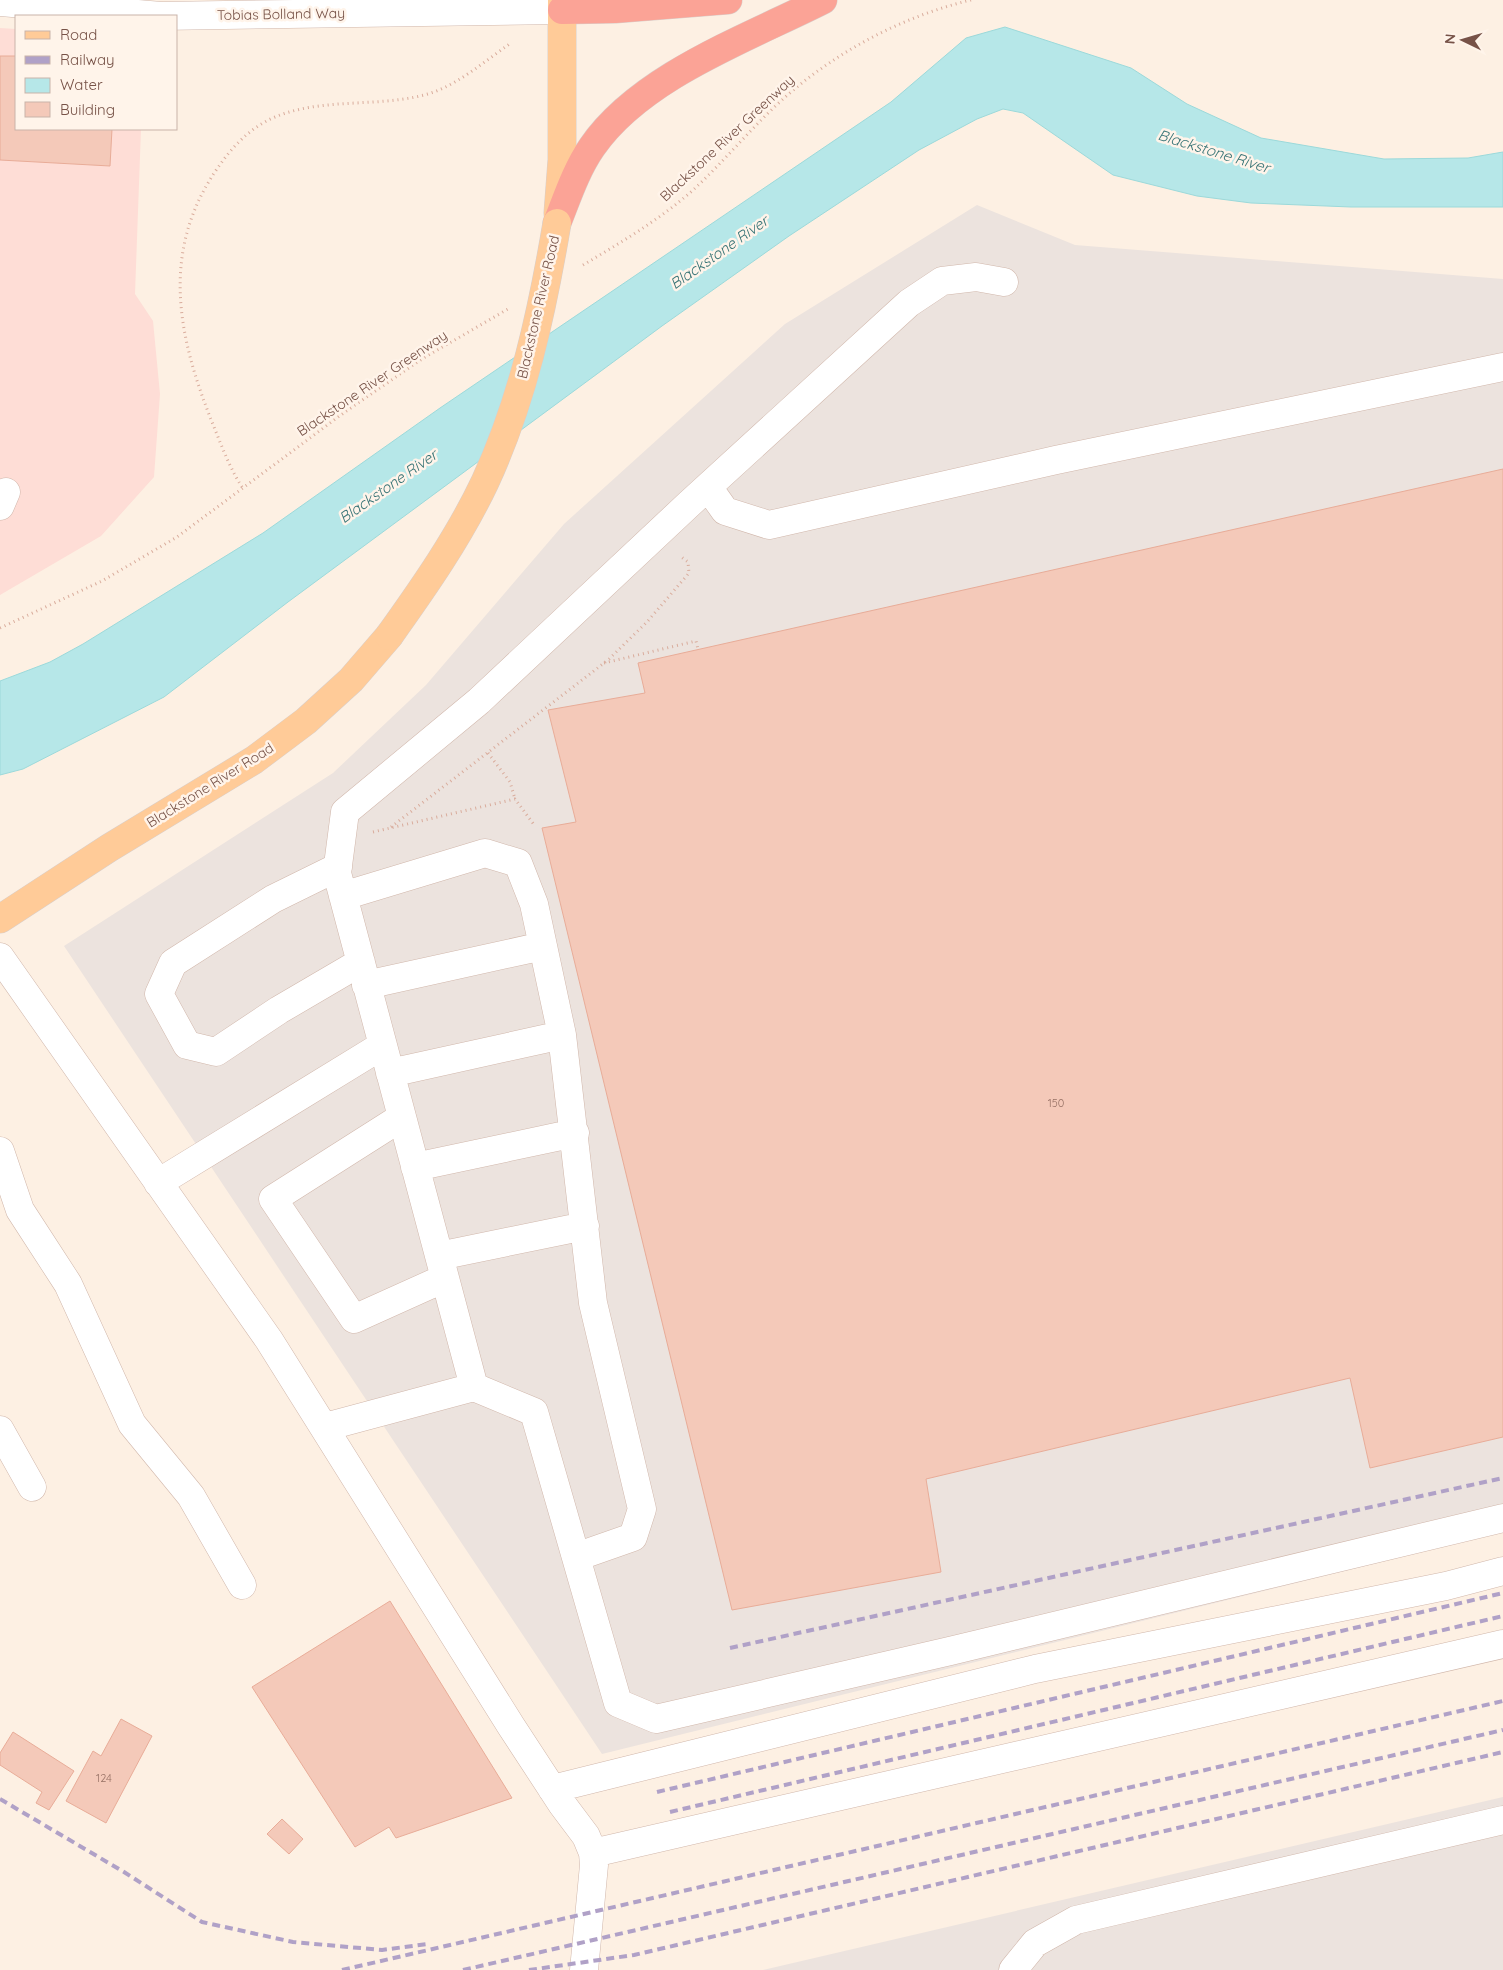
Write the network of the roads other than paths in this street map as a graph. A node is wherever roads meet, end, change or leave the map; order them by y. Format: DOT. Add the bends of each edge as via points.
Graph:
graph roads {
  1 [pos="728,0"];
  2 [pos="823,0"];
  3 [pos="0,2"];
  4 [pos="562,5"];
  5 [pos="150,15"];
  6 [pos="178,16"];
  7 [pos="557,223"];
  8 [pos="1004,282"];
  9 [pos="1503,367"];
  10 [pos="708,487"];
  11 [pos="338,867"];
  12 [pos="343,896"];
  13 [pos="0,919"];
  14 [pos="543,946"];
  15 [pos="0,957"];
  16 [pos="364,974"];
  17 [pos="562,1035"];
  18 [pos="383,1045"];
  19 [pos="390,1073"];
  20 [pos="402,1116"];
  21 [pos="575,1133"];
  22 [pos="0,1151"];
  23 [pos="415,1167"];
  24 [pos="158,1183"];
  25 [pos="585,1226"];
  26 [pos="442,1267"];
  27 [pos="474,1387"];
  28 [pos="325,1426"];
  29 [pos="0,1430"];
  30 [pos="32,1487"];
  31 [pos="1503,1518"];
  32 [pos="576,1557"];
  33 [pos="1503,1571"];
  34 [pos="242,1585"];
  35 [pos="1503,1644"];
  36 [pos="552,1789"];
  37 [pos="1503,1820"];
  38 [pos="593,1853"];
  39 [pos="584,1970"];
  40 [pos="1013,1970"];
  1 -- 4 [label="highway" via="615,9"];
  2 -- 7 [label="highway" via="692,64 653,89 619,117 592,147 573,182"];
  3 -- 5 [label="street, Tobias Bolland Way"];
  4 -- 6 [label="street, Tobias Bolland Way"];
  4 -- 7 [label="main road, Blackstone River Road" via="562,160"];
  7 -- 13 [label="main road, Blackstone River Road, bridge" via="531,352 509,422 485,481 458,534 389,636 351,680 306,721 254,760"];
  8 -- 10 [label="street" via="976,277 942,281 909,303"];
  9 -- 10 [label="street" via="1056,460 769,525 725,511"];
  10 -- 11 [label="street" via="479,701 345,812"];
  11 -- 12 [label="street"];
  11 -- 16 [label="street" via="272,900 173,964 159,994 187,1045 216,1052 279,1010"];
  12 -- 14 [label="street" via="485,853 518,863 534,904"];
  12 -- 16 [label="street"];
  14 -- 16 [label="street"];
  14 -- 17 [label="street"];
  15 -- 24 [label="street"];
  16 -- 18 [label="street"];
  17 -- 19 [label="street"];
  17 -- 21 [label="street"];
  18 -- 19 [label="street"];
  18 -- 24 [label="street"];
  19 -- 20 [label="street"];
  20 -- 23 [label="street"];
  20 -- 26 [label="street" via="273,1199 354,1319"];
  21 -- 23 [label="street"];
  21 -- 25 [label="street"];
  22 -- 34 [label="street" via="20,1210 68,1284 132,1424 191,1496"];
  23 -- 26 [label="street"];
  24 -- 28 [label="street" via="269,1340"];
  25 -- 26 [label="street"];
  25 -- 32 [label="street" via="593,1303 642,1509 633,1537"];
  26 -- 27 [label="street"];
  27 -- 28 [label="street"];
  27 -- 32 [label="street" via="534,1412"];
  28 -- 36 [label="street"];
  29 -- 30 [label="street"];
  31 -- 32 [label="street" via="656,1719 618,1702"];
  33 -- 36 [label="street" via="1446,1586 1035,1669"];
  35 -- 38 [label="street"];
  36 -- 38 [label="street" via="586,1836"];
  37 -- 40 [label="street" via="1076,1920 1035,1943"];
  38 -- 39 [label="street"];
}
